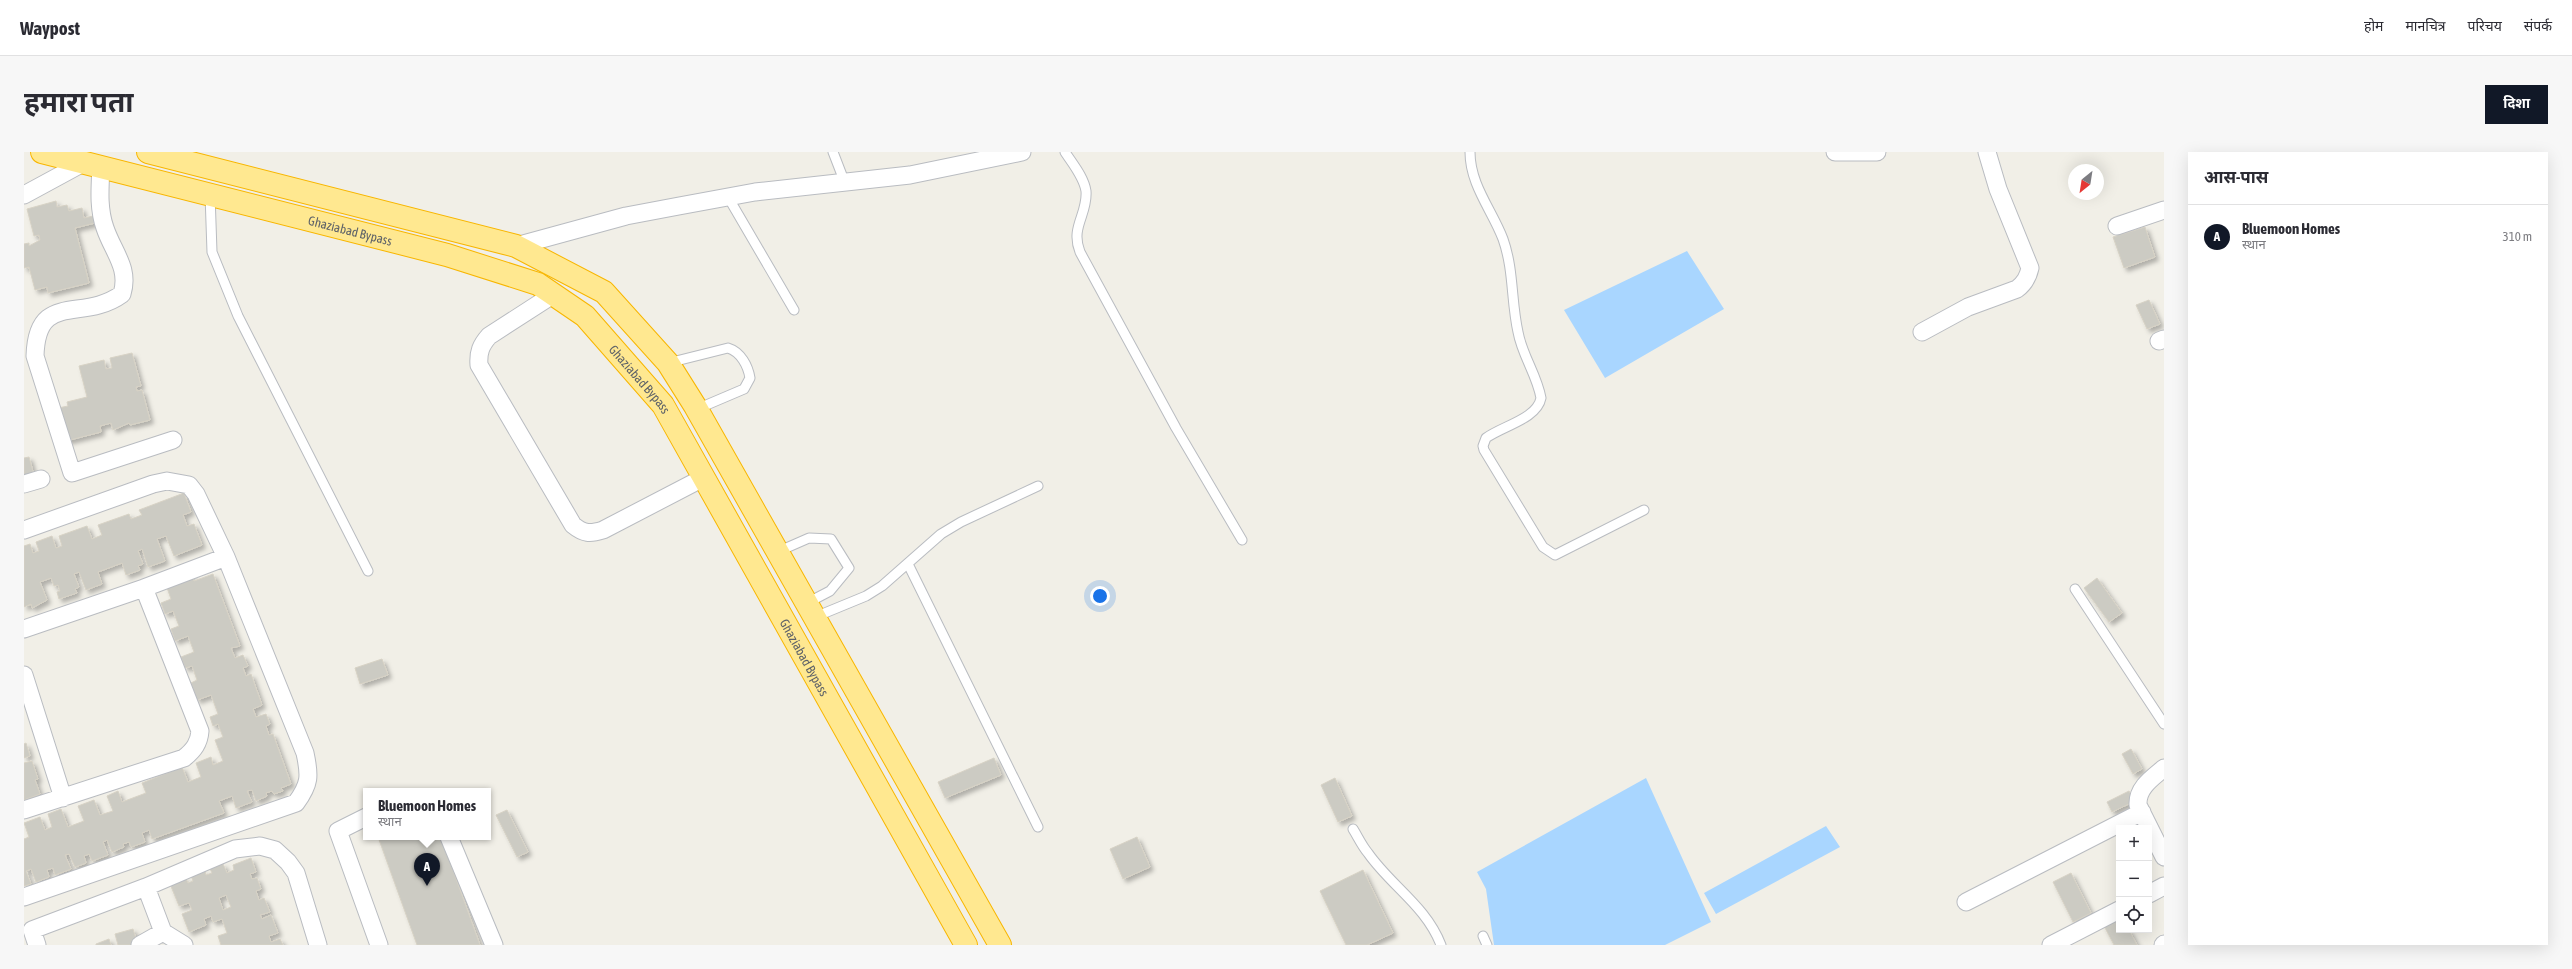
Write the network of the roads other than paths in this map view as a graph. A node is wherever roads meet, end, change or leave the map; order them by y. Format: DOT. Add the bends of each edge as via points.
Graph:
graph roads {
  1 [pos="42,152"];
  2 [pos="148,152"];
  3 [pos="833,152"];
  4 [pos="1022,152"];
  5 [pos="1065,152"];
  6 [pos="1470,152"];
  7 [pos="1835,152"];
  8 [pos="1877,152"];
  9 [pos="1987,152"];
  10 [pos="92,165"];
  11 [pos="845,183"];
  12 [pos="210,194"];
  13 [pos="24,195"];
  14 [pos="728,197"];
  15 [pos="2164,210"];
  16 [pos="2117,226"];
  17 [pos="516,246"];
  18 [pos="554,294"];
  19 [pos="794,310"];
  20 [pos="1922,332"];
  21 [pos="668,363"];
  22 [pos="697,409"];
  23 [pos="173,440"];
  24 [pos="703,478"];
  25 [pos="41,479"];
  26 [pos="24,484"];
  27 [pos="1038,486"];
  28 [pos="1644,510"];
  29 [pos="24,530"];
  30 [pos="1242,540"];
  31 [pos="777,552"];
  32 [pos="226,557"];
  33 [pos="908,564"];
  34 [pos="368,571"];
  35 [pos="144,588"];
  36 [pos="2075,589"];
  37 [pos="811,610"];
  38 [pos="24,629"];
  39 [pos="24,675"];
  40 [pos="2164,724"];
  41 [pos="889,746"];
  42 [pos="861,759"];
  43 [pos="2164,768"];
  44 [pos="63,798"];
  45 [pos="24,810"];
  46 [pos="2142,812"];
  47 [pos="363,818"];
  48 [pos="1038,827"];
  49 [pos="1354,829"];
  50 [pos="450,840"];
  51 [pos="2164,857"];
  52 [pos="2164,886"];
  53 [pos="146,887"];
  54 [pos="2152,892"];
  55 [pos="24,897"];
  56 [pos="1966,902"];
  57 [pos="2116,912"];
  58 [pos="163,932"];
  59 [pos="37,945"];
  60 [pos="140,945"];
  61 [pos="184,945"];
  62 [pos="318,945"];
  63 [pos="379,945"];
  64 [pos="494,945"];
  65 [pos="966,945"];
  66 [pos="1000,945"];
  67 [pos="1441,945"];
  68 [pos="2051,945"];
  1 -- 10 [label="highway, Ghaziabad Bypass"];
  2 -- 17 [label="highway, Ghaziabad Bypass"];
  3 -- 11 [label="lane"];
  4 -- 11 [label="street" via="910,175"];
  5 -- 30 [label="lane" via="1086,192 1076,241 1080,252 1176,428"];
  6 -- 28 [label="lane" via="1471,167 1484,205 1502,238 1509,261 1517,331 1541,398 1533,412 1486,438 1484,450 1544,547 1555,555"];
  7 -- 8 [label="street"];
  9 -- 20 [label="street" via="1998,189 2030,268 2028,276 2017,289 1968,307"];
  10 -- 12 [label="highway, Ghaziabad Bypass"];
  10 -- 13 [label="street"];
  10 -- 23 [label="street" via="105,229 118,252 124,270 125,285 122,294 100,307 52,314 40,324 35,356 72,473"];
  11 -- 14 [label="street"];
  12 -- 18 [label="highway, Ghaziabad Bypass" via="447,255 538,284"];
  12 -- 34 [label="lane" via="212,252 220,275 238,316"];
  14 -- 17 [label="street" via="626,216"];
  14 -- 19 [label="lane"];
  15 -- 16 [label="street"];
  17 -- 21 [label="highway, Ghaziabad Bypass" via="604,292"];
  18 -- 24 [label="highway, Ghaziabad Bypass" via="585,316 663,405"];
  18 -- 24 [label="street" via="489,336 478,354 479,365 573,525 582,532 603,530"];
  21 -- 22 [label="highway, Ghaziabad Bypass"];
  21 -- 22 [label="lane" via="728,348 744,361 750,378 744,388"];
  22 -- 31 [label="highway, Ghaziabad Bypass"];
  24 -- 42 [label="highway, Ghaziabad Bypass"];
  25 -- 26 [label="street"];
  27 -- 33 [label="lane" via="961,522 941,534"];
  29 -- 32 [label="street" via="153,484 179,482 189,485 196,494"];
  31 -- 37 [label="highway, Ghaziabad Bypass"];
  31 -- 37 [label="lane" via="809,538 831,539 849,568"];
  32 -- 35 [label="street"];
  32 -- 55 [label="street" via="305,753 309,772 306,789 296,803"];
  33 -- 37 [label="lane" via="866,596"];
  33 -- 48 [label="lane"];
  35 -- 38 [label="street"];
  35 -- 44 [label="street" via="197,719 199,740 193,751 184,758"];
  36 -- 40 [label="lane"];
  37 -- 41 [label="highway, Ghaziabad Bypass"];
  39 -- 44 [label="street"];
  41 -- 42 [label="highway"];
  41 -- 66 [label="highway, Ghaziabad Bypass"];
  42 -- 65 [label="highway, Ghaziabad Bypass"];
  43 -- 46 [label="street" via="2147,783 2138,796"];
  44 -- 45 [label="street"];
  46 -- 51 [label="street"];
  46 -- 56 [label="street"];
  47 -- 63 [label="street" via="338,831"];
  49 -- 67 [label="lane" via="1368,853 1415,902"];
  50 -- 64 [label="street"];
  52 -- 54 [label="street"];
  53 -- 58 [label="street"];
  53 -- 59 [label="street" via="32,930"];
  53 -- 62 [label="street" via="235,849 260,846 275,850 296,872"];
  57 -- 68 [label="street"];
  58 -- 60 [label="street"];
  58 -- 61 [label="street"];
}
